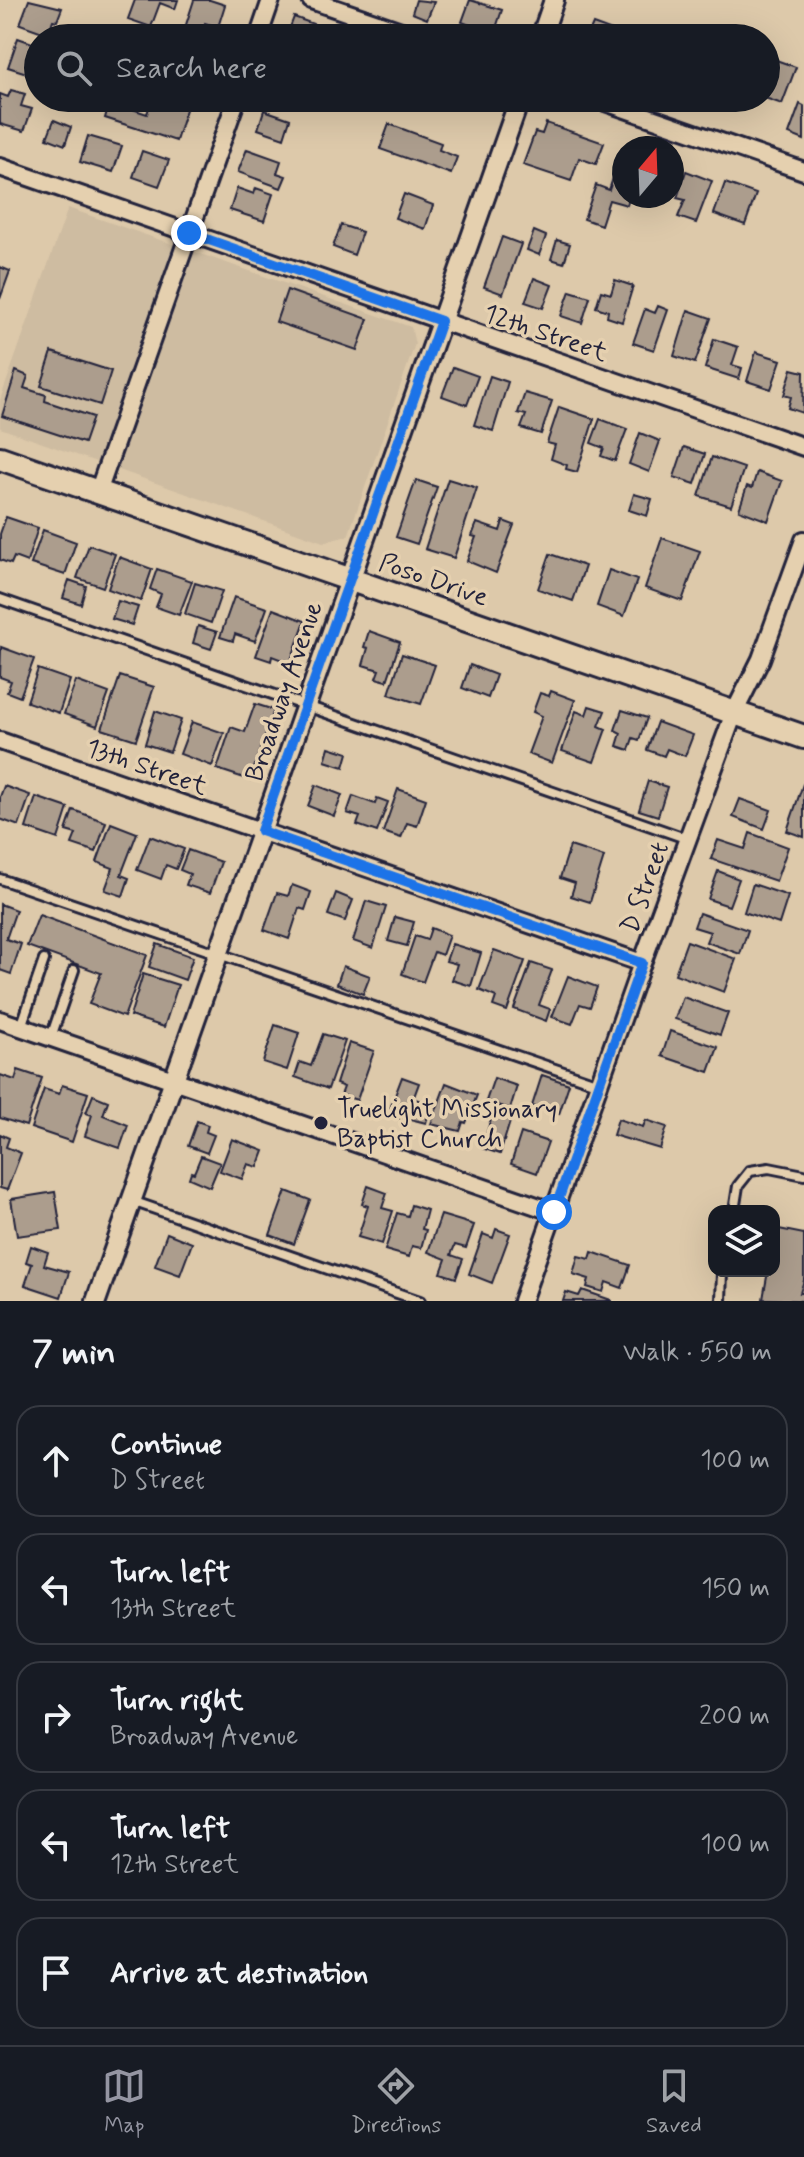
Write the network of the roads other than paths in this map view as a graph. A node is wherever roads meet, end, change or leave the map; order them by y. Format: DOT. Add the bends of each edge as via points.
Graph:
graph roads {
  1 [pos="271,0"];
  2 [pos="311,0"];
  3 [pos="554,0"];
  4 [pos="263,24"];
  5 [pos="380,24"];
  6 [pos="546,24"];
  7 [pos="232,112"];
  8 [pos="515,112"];
  9 [pos="634,112"];
  10 [pos="0,167"];
  11 [pos="804,171"];
  12 [pos="189,233"];
  13 [pos="441,321"];
  14 [pos="804,447"];
  15 [pos="0,458"];
  16 [pos="98,492"];
  17 [pos="804,540"];
  18 [pos="350,579"];
  19 [pos="0,599"];
  20 [pos="306,705"];
  21 [pos="734,713"];
  22 [pos="804,737"];
  23 [pos="0,741"];
  24 [pos="261,831"];
  25 [pos="688,839"];
  26 [pos="0,879"];
  27 [pos="218,954"];
  28 [pos="44,960"];
  29 [pos="642,963"];
  30 [pos="74,970"];
  31 [pos="0,1020"];
  32 [pos="21,1027"];
  33 [pos="51,1037"];
  34 [pos="174,1080"];
  35 [pos="599,1084"];
  36 [pos="804,1175"];
  37 [pos="131,1201"];
  38 [pos="735,1205"];
  39 [pos="554,1212"];
  40 [pos="722,1277"];
  41 [pos="96,1301"];
  42 [pos="420,1301"];
  43 [pos="522,1301"];
  44 [pos="721,1301"];
  1 -- 4 [label="street"];
  2 -- 5 [label="street"];
  3 -- 6 [label="street"];
  7 -- 12 [label="street"];
  8 -- 13 [label="street, Broadway Avenue"];
  9 -- 11 [label="street"];
  10 -- 12 [label="street, 12th Street"];
  12 -- 13 [label="street, 12th Street"];
  12 -- 16 [label="street"];
  13 -- 14 [label="street, 12th Street"];
  13 -- 18 [label="street, Broadway Avenue"];
  15 -- 16 [label="main road, Poso Drive"];
  16 -- 18 [label="main road, Poso Drive"];
  17 -- 21 [label="street, D Street" via="761,659"];
  18 -- 20 [label="street, Broadway Avenue"];
  18 -- 21 [label="main road, Poso Drive"];
  19 -- 20 [label="lane"];
  20 -- 24 [label="street, Broadway Avenue"];
  20 -- 25 [label="lane"];
  21 -- 22 [label="main road, Poso Drive"];
  21 -- 25 [label="street, D Street"];
  23 -- 24 [label="street, 13th Street"];
  24 -- 27 [label="street, Broadway Avenue"];
  24 -- 29 [label="street, 13th Street"];
  25 -- 29 [label="street, D Street"];
  26 -- 27 [label="lane"];
  27 -- 34 [label="street, Broadway Avenue"];
  27 -- 35 [label="lane"];
  28 -- 32 [label="lane"];
  29 -- 35 [label="street, D Street"];
  30 -- 33 [label="lane"];
  31 -- 32 [label="street"];
  32 -- 33 [label="street"];
  33 -- 34 [label="street"];
  34 -- 37 [label="street, Broadway Avenue"];
  34 -- 39 [label="street"];
  35 -- 39 [label="street, D Street"];
  36 -- 38 [label="lane" via="769,1168 750,1171 738,1186"];
  37 -- 41 [label="street, Broadway Avenue"];
  37 -- 42 [label="lane"];
  39 -- 43 [label="street, D Street"];
  40 -- 44 [label="lane"];
}
